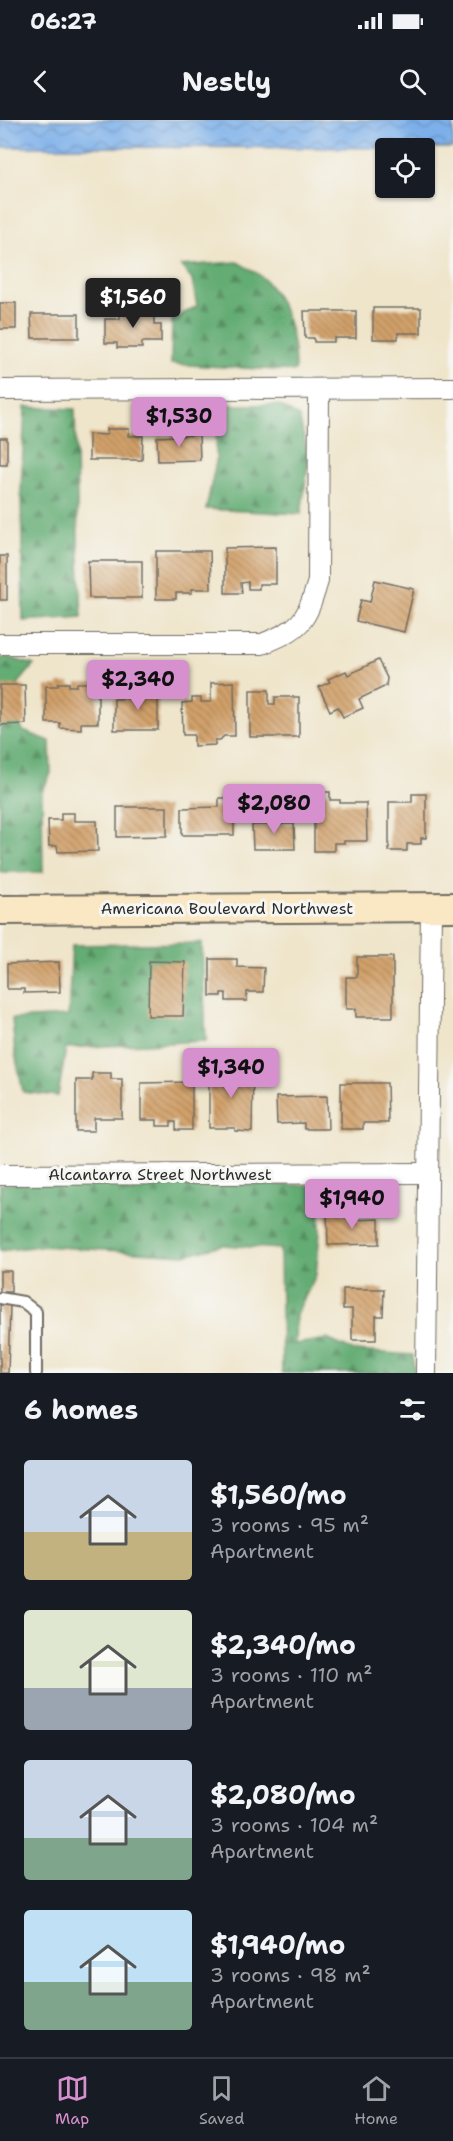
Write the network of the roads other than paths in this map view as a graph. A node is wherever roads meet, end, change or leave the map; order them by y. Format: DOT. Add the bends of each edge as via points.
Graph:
graph roads {
  1 [pos="319,388"];
  2 [pos="453,388"];
  3 [pos="0,390"];
  4 [pos="0,644"];
  5 [pos="442,907"];
  6 [pos="0,909"];
  7 [pos="428,1173"];
  8 [pos="0,1175"];
  9 [pos="0,1298"];
  10 [pos="36,1373"];
  11 [pos="426,1373"];
  1 -- 2 [label="street"];
  1 -- 3 [label="street"];
  1 -- 4 [label="street" via="318,581 309,612 290,633 262,644"];
  5 -- 6 [label="street, Americana Boulevard Northwest"];
  5 -- 7 [label="street"];
  7 -- 8 [label="street, Alcantarra Street Northwest"];
  7 -- 11 [label="street"];
  9 -- 10 [label="lane" via="24,1302 36,1312"];
}
